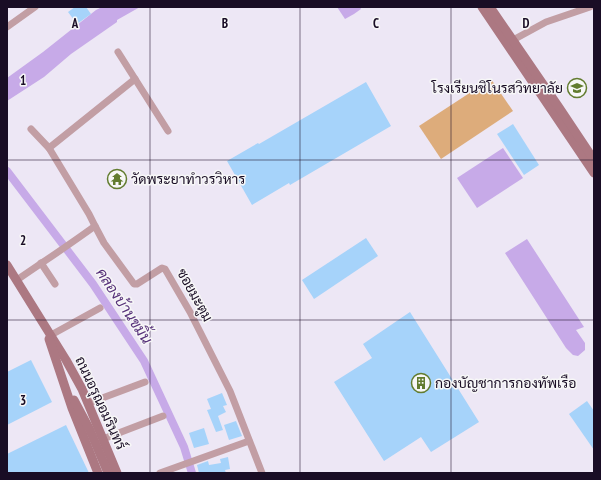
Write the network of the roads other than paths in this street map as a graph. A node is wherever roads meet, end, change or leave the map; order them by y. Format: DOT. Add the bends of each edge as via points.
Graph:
graph roads {
  1 [pos="35,7"];
  2 [pos="482,7"];
  3 [pos="490,7"];
  4 [pos="590,7"];
  5 [pos="7,27"];
  6 [pos="513,40"];
  7 [pos="118,52"];
  8 [pos="134,79"];
  9 [pos="31,129"];
  10 [pos="168,131"];
  11 [pos="49,148"];
  12 [pos="594,160"];
  13 [pos="594,173"];
  14 [pos="95,226"];
  15 [pos="41,263"];
  16 [pos="7,265"];
  17 [pos="17,280"];
  18 [pos="55,284"];
  19 [pos="100,308"];
  20 [pos="45,326"];
  21 [pos="51,335"];
  22 [pos="74,374"];
  23 [pos="62,379"];
  24 [pos="145,382"];
  25 [pos="88,403"];
  26 [pos="163,416"];
  27 [pos="89,428"];
  28 [pos="103,439"];
  29 [pos="249,441"];
  30 [pos="164,472"];
  31 [pos="98,473"];
  32 [pos="108,473"];
  33 [pos="117,473"];
  34 [pos="262,473"];
  1 -- 5 [label="street"];
  2 -- 13 [label="main road"];
  3 -- 6 [label="main road"];
  4 -- 6 [label="street" via="546,22"];
  6 -- 12 [label="main road"];
  7 -- 8 [label="street"];
  8 -- 10 [label="street"];
  8 -- 11 [label="street"];
  9 -- 11 [label="street, ซอยมะตูม"];
  11 -- 14 [label="street, ซอยมะตูม"];
  14 -- 15 [label="street"];
  14 -- 29 [label="street, ซอยมะตูม" via="104,243 134,284 162,268 165,269 230,391"];
  15 -- 17 [label="street"];
  15 -- 18 [label="street"];
  16 -- 17 [label="main road, ถนนอรุณอมรินทร์"];
  17 -- 20 [label="main road, ถนนอรุณอมรินทร์"];
  19 -- 21 [label="street"];
  20 -- 21 [label="main road, ถนนอรุณอมรินทร์"];
  20 -- 23 [label="main road, ถนนอรุณอมรินทร์"];
  21 -- 22 [label="main road, ถนนอรุณอมรินทร์"];
  22 -- 25 [label="main road, ถนนอรุณอมรินทร์"];
  22 -- 27 [label="main road"];
  23 -- 27 [label="main road"];
  23 -- 31 [label="main road, ถนนอรุณอมรินทร์"];
  24 -- 25 [label="street"];
  25 -- 28 [label="main road, ถนนอรุณอมรินทร์"];
  26 -- 28 [label="street"];
  27 -- 32 [label="main road"];
  28 -- 33 [label="main road, ถนนอรุณอมรินทร์"];
  29 -- 30 [label="street"];
  29 -- 34 [label="street, ซอยมะตูม"];
}
